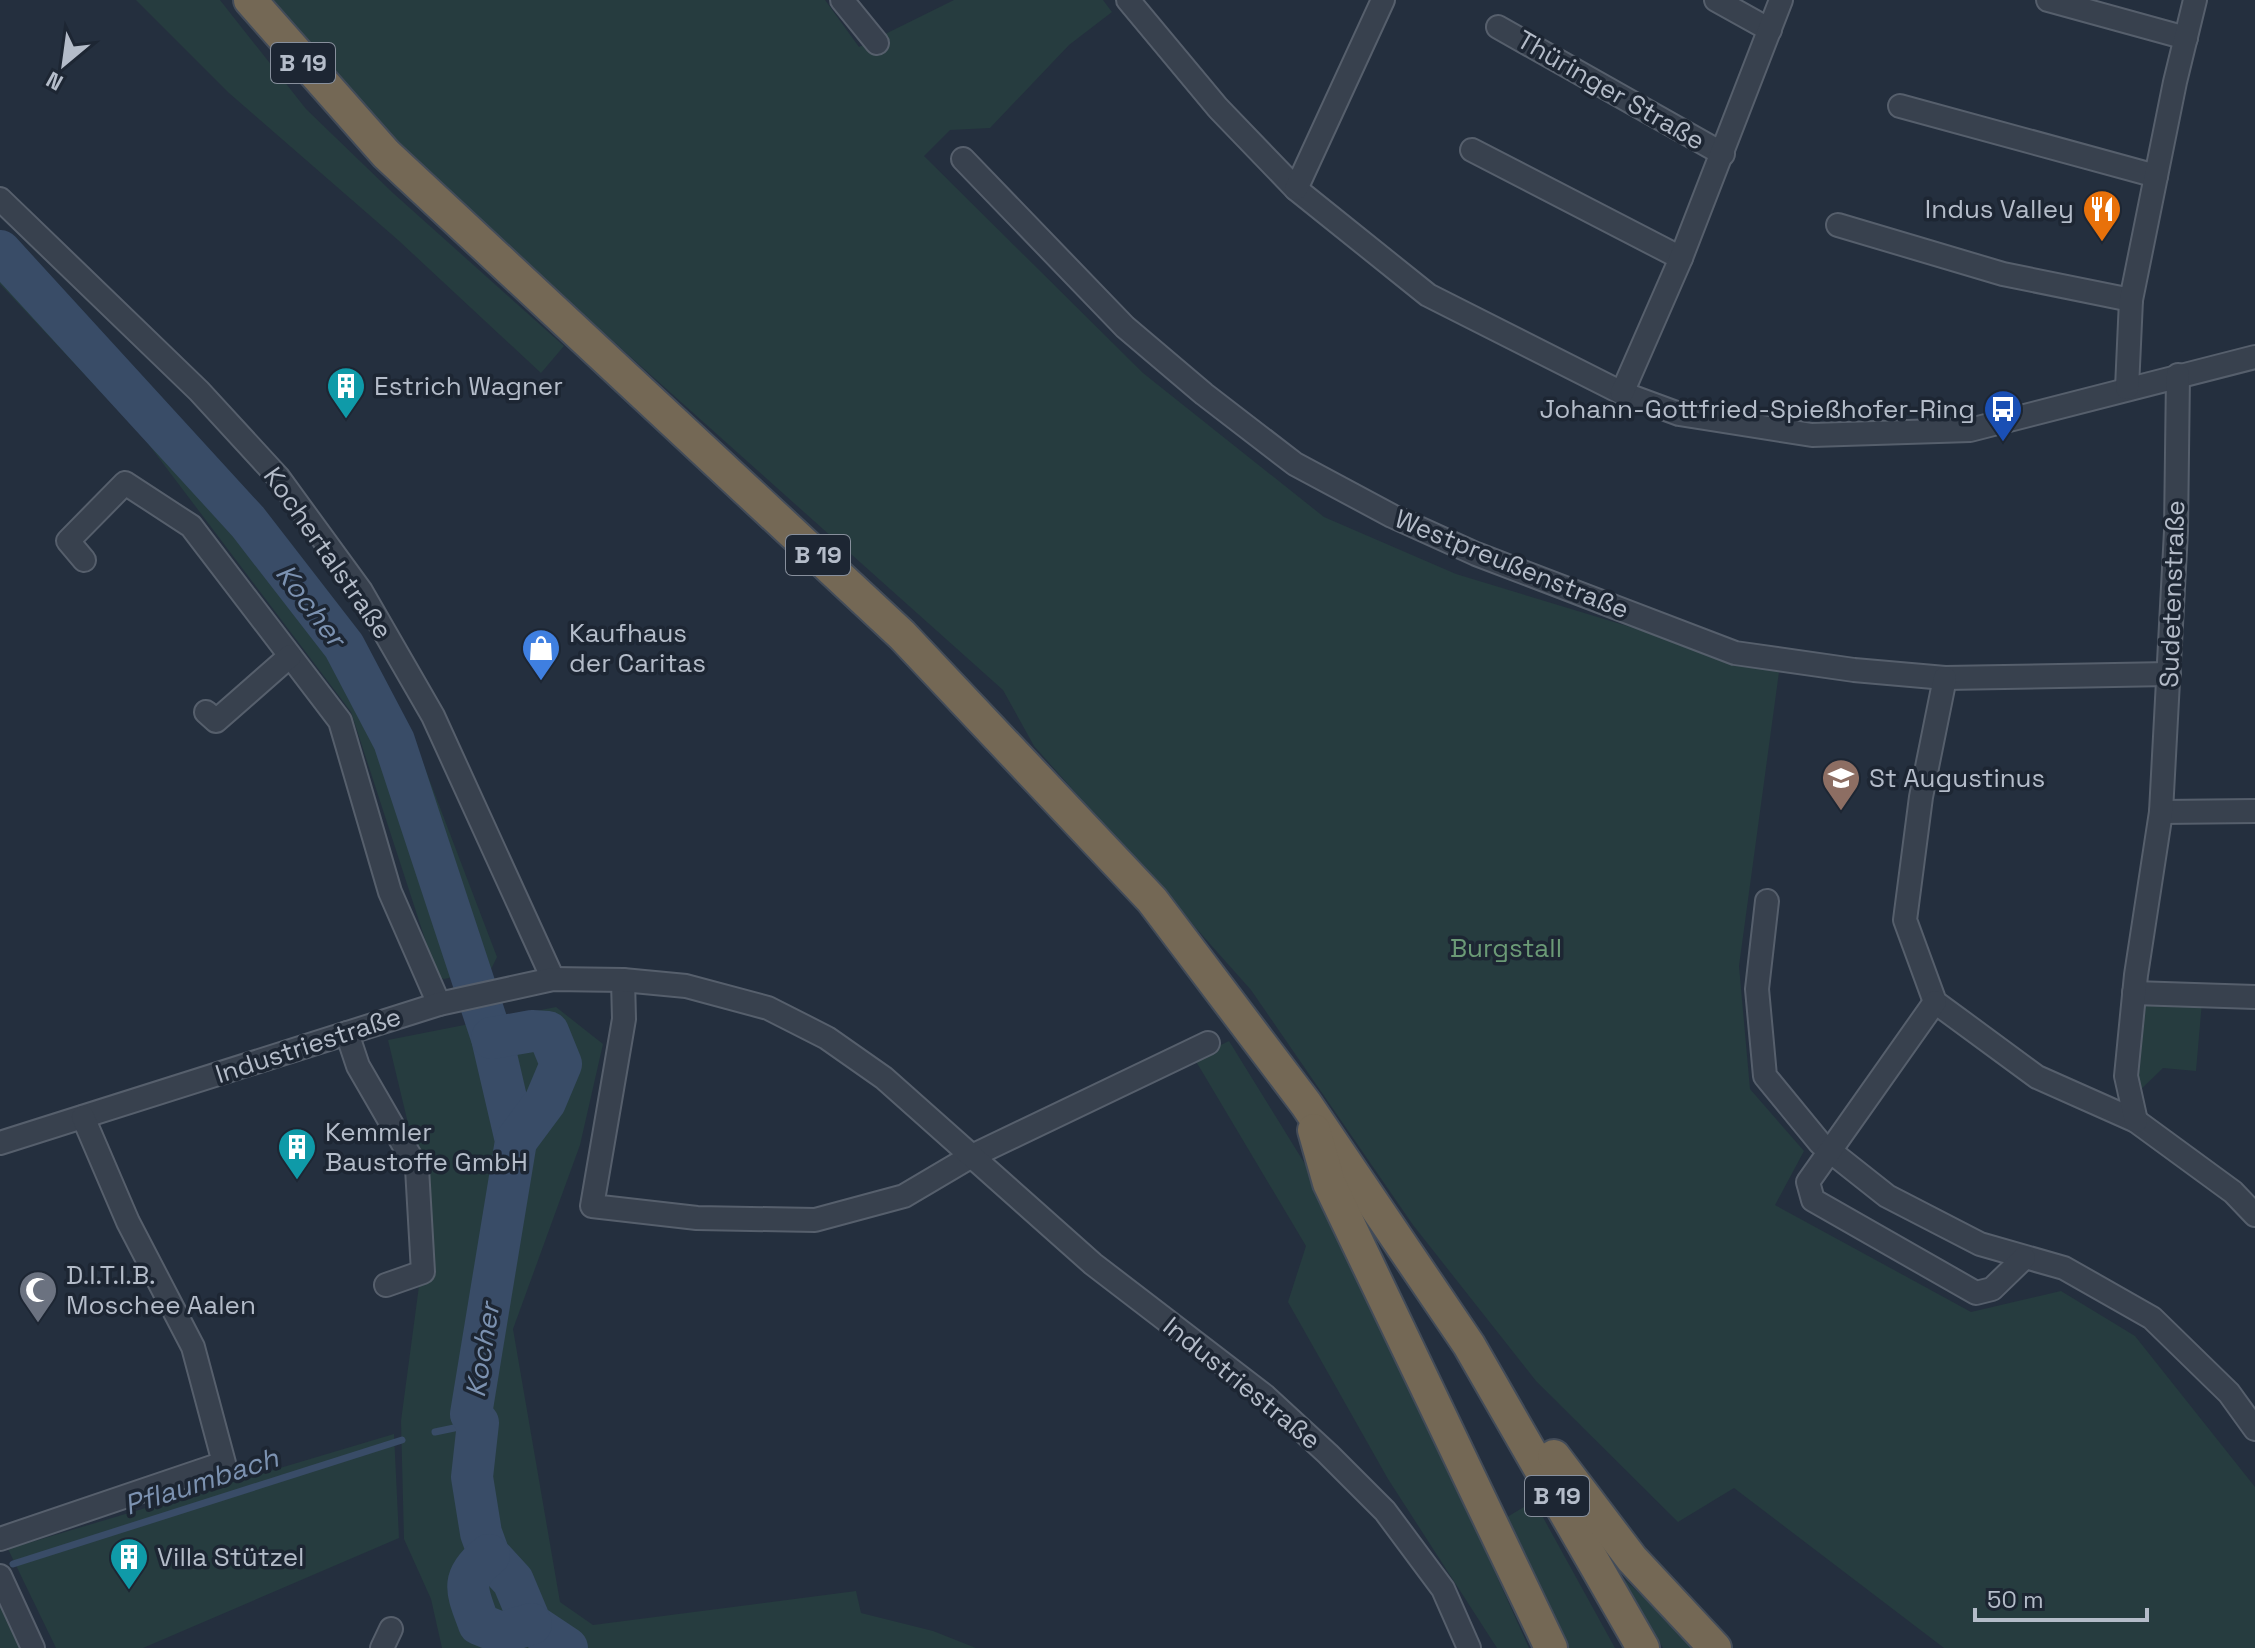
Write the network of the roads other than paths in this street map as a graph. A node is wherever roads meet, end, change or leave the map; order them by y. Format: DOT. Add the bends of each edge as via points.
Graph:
graph roads {
  1 [pos="250,0"];
  2 [pos="842,0"];
  3 [pos="1128,0"];
  4 [pos="1383,0"];
  5 [pos="1716,0"];
  6 [pos="1781,0"];
  7 [pos="2048,0"];
  8 [pos="2195,0"];
  9 [pos="1498,27"];
  10 [pos="1770,30"];
  11 [pos="2186,38"];
  12 [pos="877,43"];
  13 [pos="1900,106"];
  14 [pos="1472,150"];
  15 [pos="1723,154"];
  16 [pos="963,159"];
  17 [pos="2156,176"];
  18 [pos="1296,189"];
  19 [pos="0,199"];
  20 [pos="1838,225"];
  21 [pos="1681,258"];
  22 [pos="2131,300"];
  23 [pos="2255,357"];
  24 [pos="2178,375"];
  25 [pos="2127,388"];
  26 [pos="1622,393"];
  27 [pos="84,560"];
  28 [pos="290,656"];
  29 [pos="2169,674"];
  30 [pos="1945,678"];
  31 [pos="206,712"];
  32 [pos="2255,811"];
  33 [pos="2161,812"];
  34 [pos="1767,901"];
  35 [pos="553,979"];
  36 [pos="623,980"];
  37 [pos="2134,993"];
  38 [pos="2255,997"];
  39 [pos="444,1002"];
  40 [pos="1935,1002"];
  41 [pos="347,1033"];
  42 [pos="1208,1043"];
  43 [pos="1306,1104"];
  44 [pos="83,1117"];
  45 [pos="2136,1121"];
  46 [pos="0,1143"];
  47 [pos="1827,1151"];
  48 [pos="970,1157"];
  49 [pos="2255,1215"];
  50 [pos="2024,1258"];
  51 [pos="386,1285"];
  52 [pos="1469,1345"];
  53 [pos="2255,1429"];
  54 [pos="0,1539"];
  55 [pos="0,1576"];
  56 [pos="33,1648"];
  57 [pos="1469,1648"];
  58 [pos="1551,1648"];
  59 [pos="1643,1648"];
  60 [pos="1715,1648"];
  1 -- 43 [label="highway, B 19" via="386,154 902,635 1038,775 1152,900"];
  2 -- 12 [label="street"];
  3 -- 18 [label="street" via="1218,108"];
  4 -- 18 [label="street"];
  5 -- 10 [label="street"];
  6 -- 10 [label="street, Thüringer Straße"];
  7 -- 11 [label="street"];
  8 -- 11 [label="street"];
  9 -- 15 [label="street, Thüringer Straße"];
  10 -- 15 [label="street, Thüringer Straße"];
  11 -- 17 [label="street"];
  13 -- 17 [label="street"];
  14 -- 21 [label="street"];
  15 -- 21 [label="street, Thüringer Straße"];
  16 -- 30 [label="street, Westpreußenstraße" via="1125,327 1193,385 1295,464 1364,501 1476,554 1735,653"];
  17 -- 22 [label="street"];
  18 -- 26 [label="street" via="1428,295"];
  19 -- 35 [label="street, Kochertalstraße" via="199,391 278,477 361,591 433,716"];
  20 -- 22 [label="street" via="2003,274"];
  21 -- 26 [label="street, Thüringer Straße"];
  22 -- 25 [label="street"];
  23 -- 24 [label="street"];
  24 -- 25 [label="street"];
  24 -- 29 [label="street, Sudetenstraße"];
  25 -- 26 [label="street" via="1970,430 1812,435 1679,414"];
  27 -- 28 [label="street" via="68,541 125,483 191,526"];
  28 -- 31 [label="street" via="216,721"];
  28 -- 39 [label="street" via="340,721 390,892"];
  29 -- 30 [label="street, Westpreußenstraße"];
  29 -- 33 [label="street, Sudetenstraße"];
  30 -- 40 [label="street" via="1921,797 1905,920"];
  32 -- 33 [label="street"];
  33 -- 37 [label="street, Sudetenstraße"];
  34 -- 47 [label="street" via="1757,989 1765,1076"];
  35 -- 36 [label="street, Industriestraße"];
  35 -- 39 [label="street, Industriestraße"];
  36 -- 48 [label="street, Industriestraße" via="686,986 768,1008 827,1038 884,1078"];
  36 -- 48 [label="street" via="624,1019 592,1206 697,1218 815,1220 904,1196"];
  37 -- 38 [label="street"];
  37 -- 45 [label="street, Sudetenstraße" via="2126,1076"];
  39 -- 41 [label="street, Industriestraße"];
  40 -- 45 [label="street" via="2037,1077"];
  40 -- 47 [label="street"];
  41 -- 44 [label="street, Industriestraße"];
  41 -- 51 [label="street" via="358,1066 417,1168 423,1272"];
  42 -- 48 [label="street"];
  43 -- 52 [label="highway, B 19"];
  43 -- 58 [label="highway" via="1329,1183"];
  44 -- 46 [label="street, Industriestraße"];
  44 -- 54 [label="street" via="128,1222 193,1347 224,1463"];
  45 -- 49 [label="street" via="2233,1192"];
  47 -- 50 [label="street" via="1887,1196 1980,1244"];
  47 -- 50 [label="street" via="1808,1182 1813,1200 1976,1293 1992,1289"];
  48 -- 57 [label="street, Industriestraße" via="1093,1264 1265,1396 1328,1454 1385,1511 1443,1589"];
  50 -- 53 [label="street" via="2064,1268 2152,1318 2229,1393"];
  52 -- 59 [label="highway, B 19"];
  52 -- 60 [label="highway" via="1632,1559"];
  55 -- 56 [label="street"];
}
